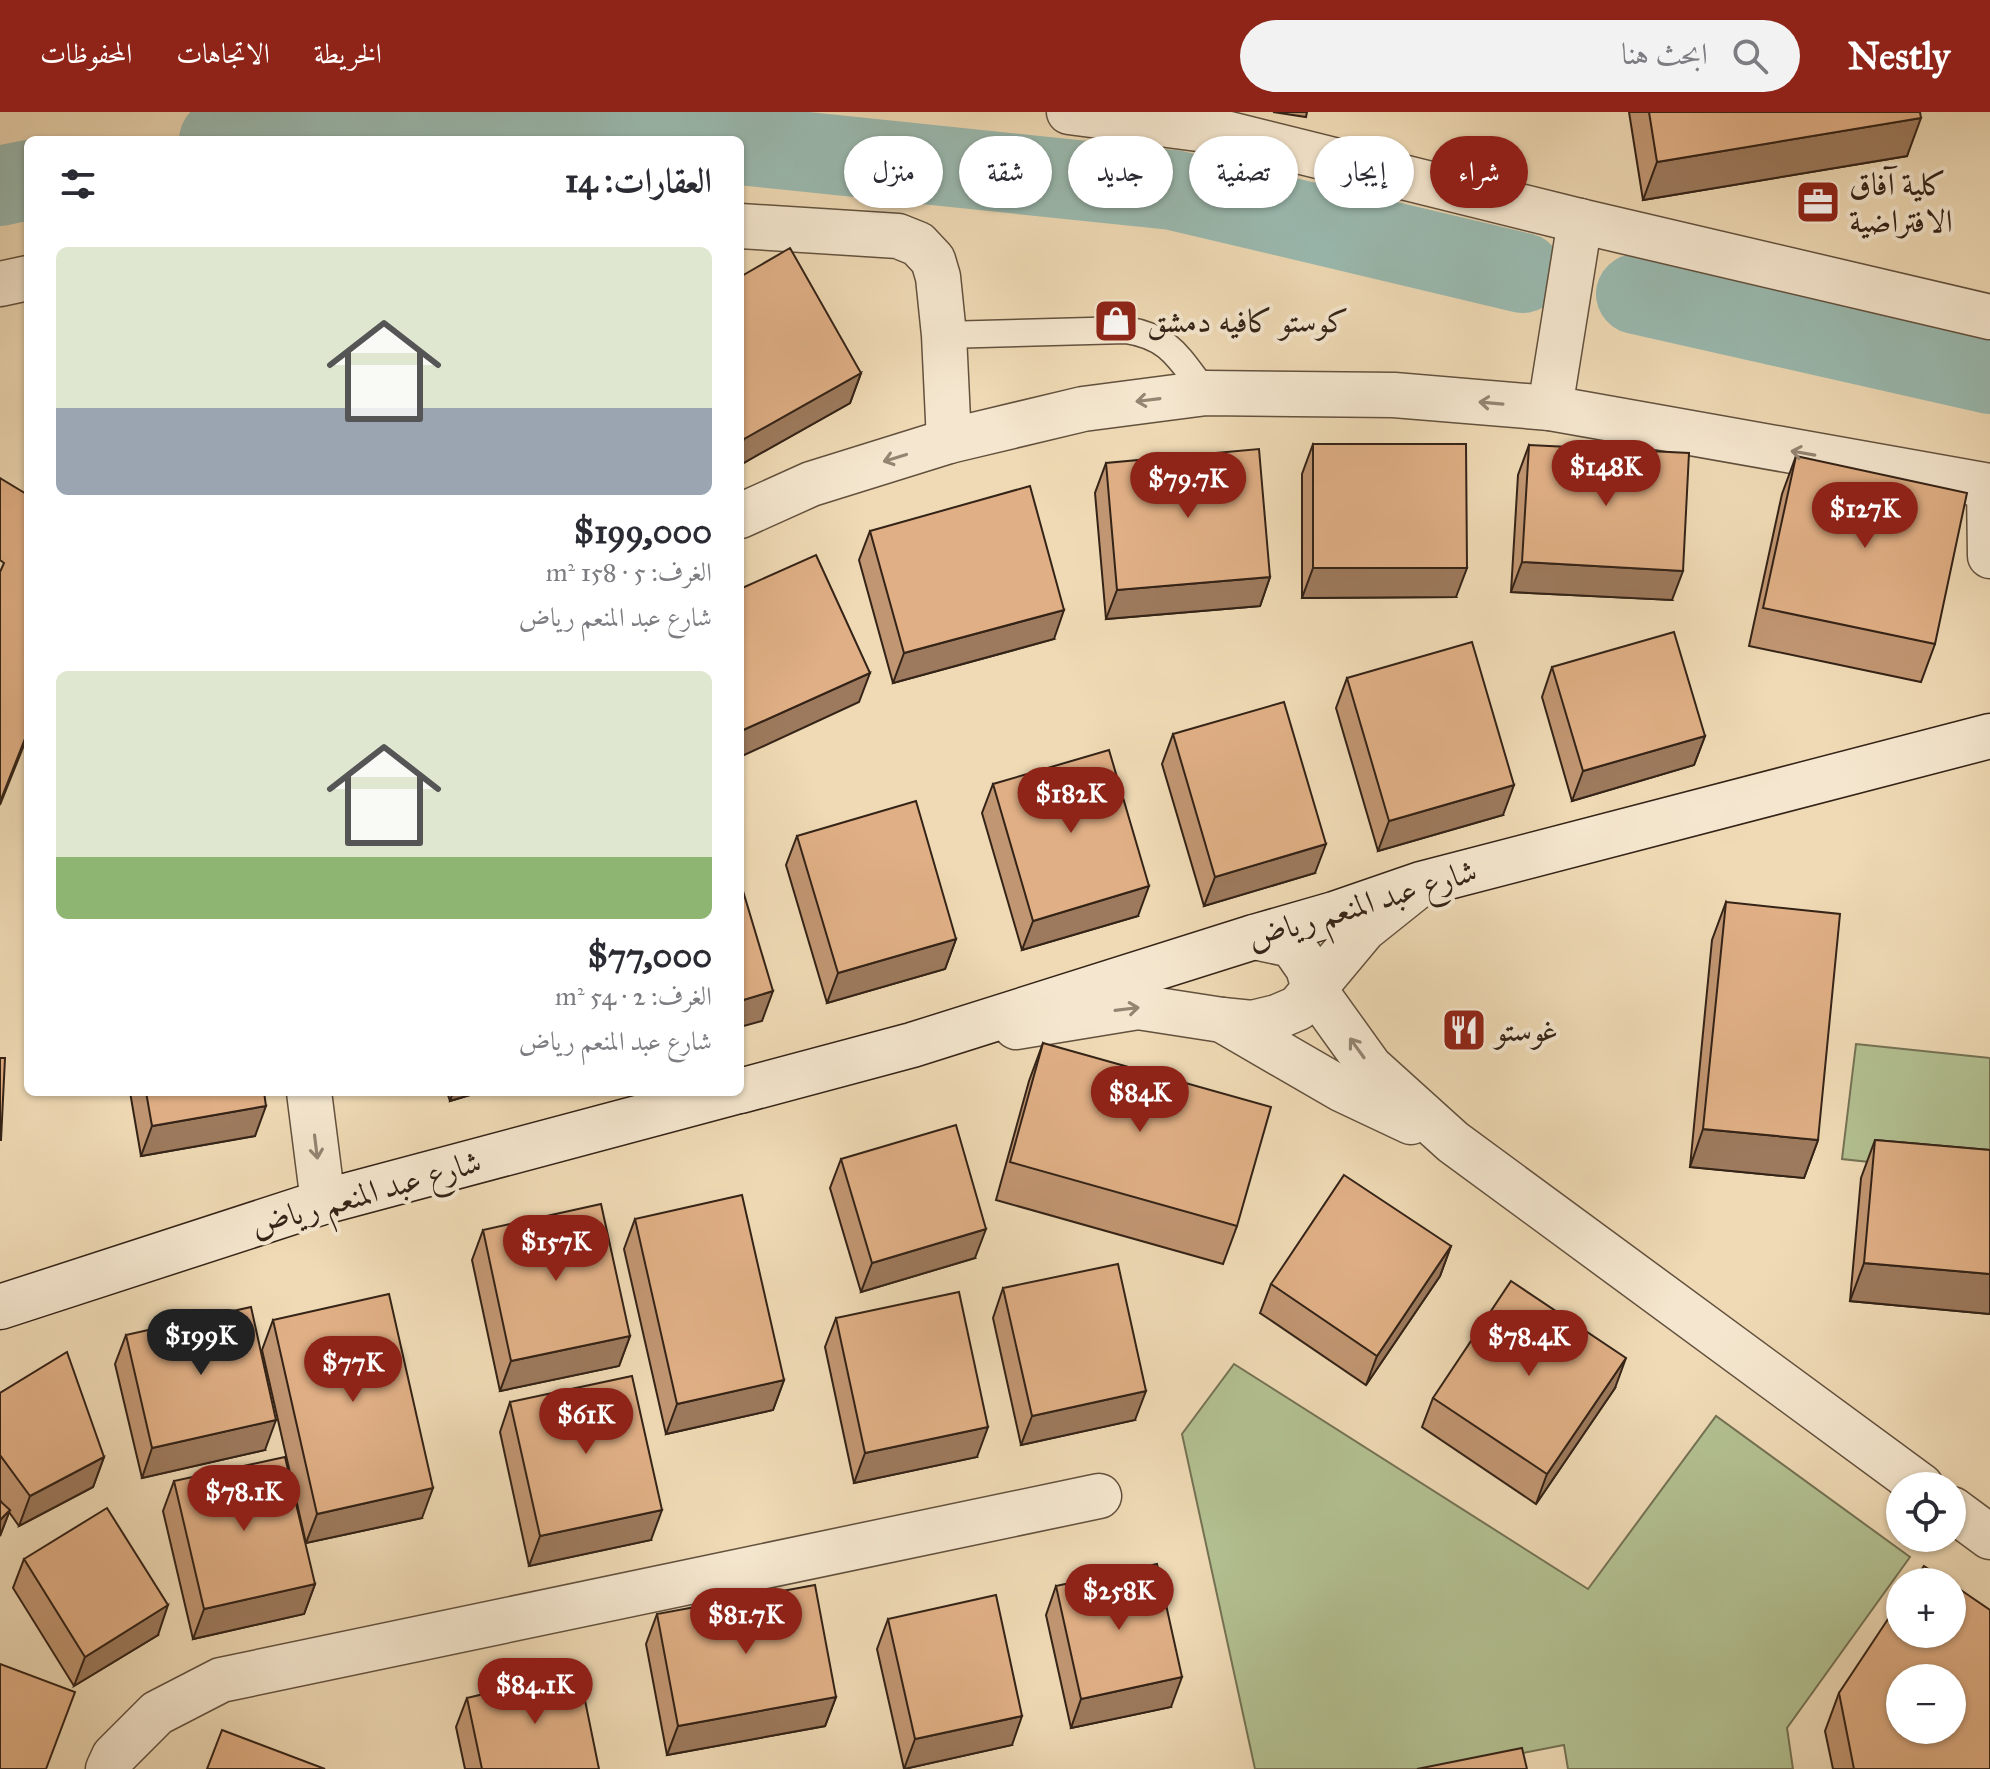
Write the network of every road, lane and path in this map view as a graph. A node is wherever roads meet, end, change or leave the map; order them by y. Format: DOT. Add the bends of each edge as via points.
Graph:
graph roads {
  1 [pos="1069,112"];
  2 [pos="1580,221"];
  3 [pos="744,226"];
  4 [pos="24,279"];
  5 [pos="0,284"];
  6 [pos="1990,317"];
  7 [pos="944,335"];
  8 [pos="1206,393"];
  9 [pos="1550,408"];
  10 [pos="949,441"];
  11 [pos="1989,486"];
  12 [pos="744,514"];
  13 [pos="1990,556"];
  14 [pos="1990,736"];
  15 [pos="1421,884"];
  16 [pos="1254,937"];
  17 [pos="1314,989"];
  18 [pos="1222,1020"];
  19 [pos="912,1045"];
  20 [pos="744,1089"];
  21 [pos="310,1096"];
  22 [pos="719,1096"];
  23 [pos="1453,1142"];
  24 [pos="323,1202"];
  25 [pos="0,1307"];
  26 [pos="1902,1472"];
  27 [pos="1099,1496"];
  28 [pos="1966,1519"];
  29 [pos="1990,1537"];
  30 [pos="108,1769"];
  1 -- 2 [label="street" via="1221,132"];
  2 -- 6 [label="street"];
  2 -- 9 [label="street"];
  3 -- 7 [label="street" via="898,236 918,244 933,260 938,277"];
  4 -- 5 [label="street"];
  7 -- 8 [label="lane" via="1142,333 1169,347"];
  7 -- 10 [label="street"];
  9 -- 8 [label="street, one-way" via="1394,395"];
  8 -- 10 [label="street, one-way" via="1083,409"];
  11 -- 9 [label="street, one-way"];
  10 -- 12 [label="street, one-way" via="811,484"];
  11 -- 13 [label="street"];
  14 -- 15 [label="street, شارع عبد المنعم رياض"];
  15 -- 16 [label="street, شارع عبد المنعم رياض"];
  15 -- 17 [label="street" via="1364,929"];
  16 -- 17 [label="street" via="1292,945 1308,968"];
  16 -- 19 [label="street, شارع عبد المنعم رياض"];
  17 -- 18 [label="street" via="1298,1008 1277,1017 1252,1023"];
  23 -- 17 [label="street, one-way" via="1370,1067"];
  19 -- 18 [label="street, one-way" via="1138,1007"];
  18 -- 23 [label="street" via="1341,1089"];
  19 -- 20 [label="street, شارع عبد المنعم رياض"];
  21 -- 24 [label="street, one-way"];
  22 -- 24 [label="street, شارع عبد المنعم رياض"];
  23 -- 26 [label="street"];
  24 -- 25 [label="street, شارع عبد المنعم رياض"];
  27 -- 30 [label="street" via="221,1680 157,1713 114,1756"];
  28 -- 29 [label="street"];
}
